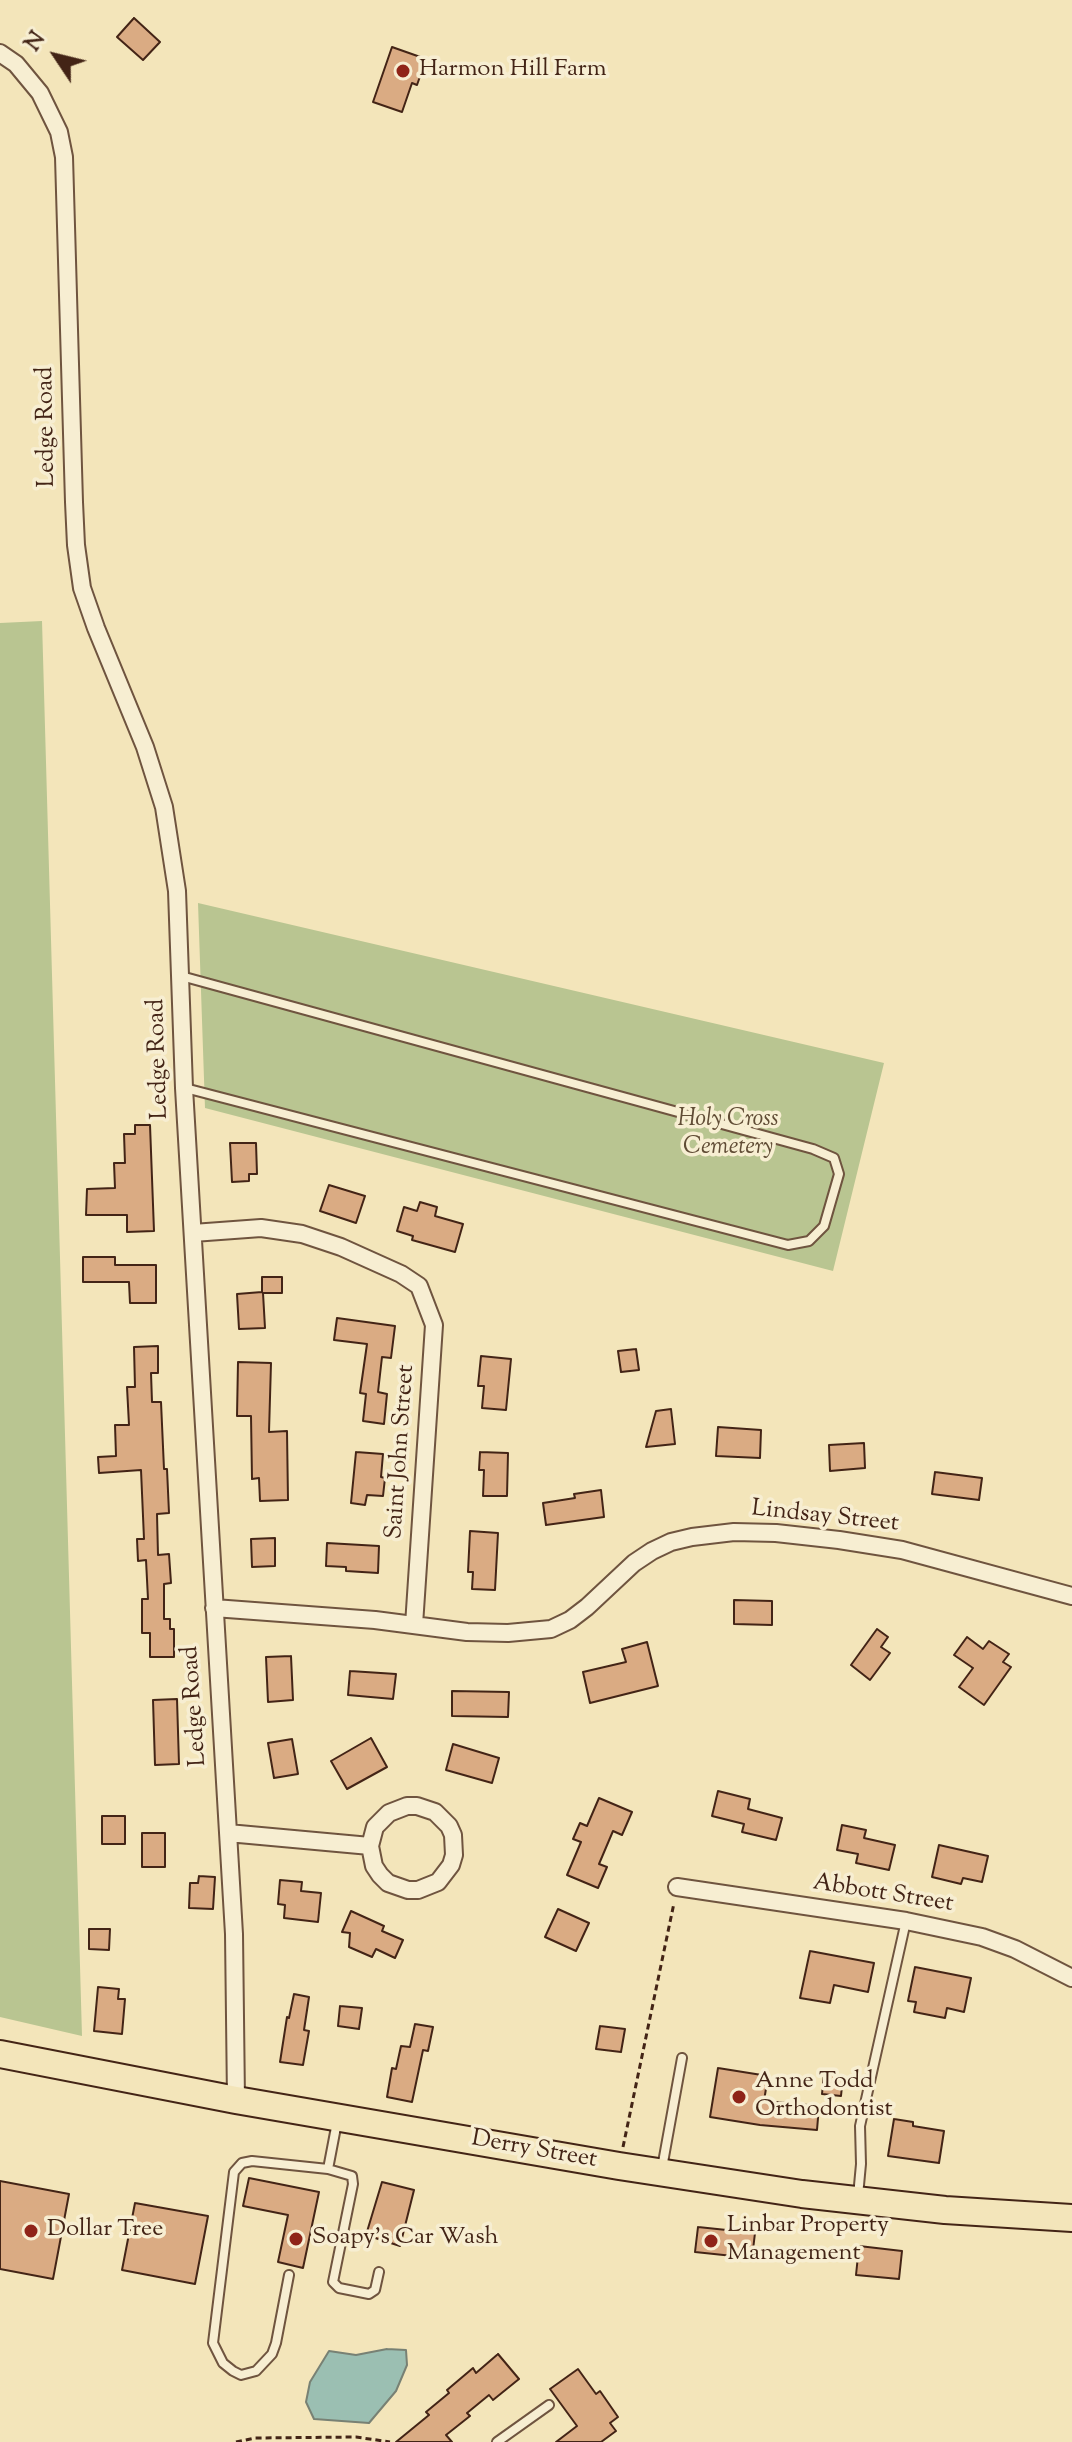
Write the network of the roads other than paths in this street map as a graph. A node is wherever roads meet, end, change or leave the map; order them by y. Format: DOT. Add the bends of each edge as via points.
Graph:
graph roads {
  1 [pos="0,53"];
  2 [pos="180,976"];
  3 [pos="184,1088"];
  4 [pos="193,1233"];
  5 [pos="1072,1596"];
  6 [pos="214,1608"];
  7 [pos="414,1625"];
  8 [pos="228,1833"];
  9 [pos="370,1846"];
  10 [pos="677,1887"];
  11 [pos="906,1921"];
  12 [pos="1072,1978"];
  13 [pos="0,2054"];
  14 [pos="682,2058"];
  15 [pos="236,2100"];
  16 [pos="338,2117"];
  17 [pos="328,2169"];
  18 [pos="661,2173"];
  19 [pos="857,2201"];
  20 [pos="1072,2218"];
  21 [pos="379,2272"];
  22 [pos="289,2275"];
  23 [pos="549,2405"];
  24 [pos="497,2442"];
  1 -- 2 [label="street, Ledge Road" via="40,93 59,132 64,157 76,545 82,588 164,807 177,891"];
  2 -- 3 [label="street, Ledge Road"];
  2 -- 3 [label="lane" via="813,1149 834,1158 839,1174 824,1226 809,1241 788,1245"];
  3 -- 4 [label="street, Ledge Road"];
  4 -- 6 [label="street, Ledge Road"];
  4 -- 7 [label="street, Saint John Street" via="261,1228 302,1234 419,1286 434,1325"];
  5 -- 7 [label="street, Lindsay Street" via="902,1550 734,1532 692,1537 652,1551 587,1607 551,1629 467,1632"];
  6 -- 7 [label="street, Lindsay Street"];
  6 -- 8 [label="street, Ledge Road"];
  8 -- 9 [label="street"];
  8 -- 15 [label="street, Ledge Road"];
  9 -- 9 [label="street" via="380,1875 408,1890 438,1882 454,1855 449,1826 435,1812 417,1806 389,1813 375,1827"];
  10 -- 11 [label="street, Abbott Street"];
  11 -- 12 [label="street, Abbott Street" via="982,1937"];
  11 -- 19 [label="lane" via="860,2126"];
  13 -- 15 [label="main road, Derry Street"];
  14 -- 18 [label="lane"];
  15 -- 16 [label="main road, Derry Street"];
  16 -- 17 [label="lane"];
  16 -- 18 [label="main road, Derry Street"];
  17 -- 21 [label="lane" via="353,2179 334,2285 369,2294"];
  17 -- 22 [label="lane" via="252,2161 234,2172 213,2343 233,2371 256,2371 272,2354"];
  18 -- 19 [label="main road, Derry Street"];
  19 -- 20 [label="main road, Derry Street"];
  23 -- 24 [label="lane"];
}
